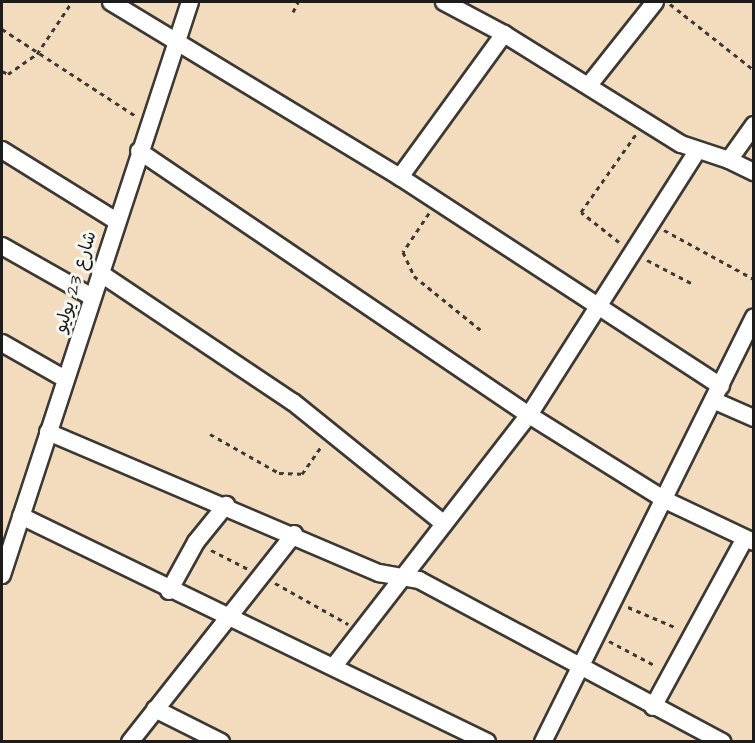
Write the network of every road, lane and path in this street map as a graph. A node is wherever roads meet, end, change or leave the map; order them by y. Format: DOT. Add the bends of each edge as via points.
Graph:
graph roads {
  1 [pos="72,2"];
  2 [pos="111,2"];
  3 [pos="190,2"];
  4 [pos="298,2"];
  5 [pos="444,2"];
  6 [pos="655,2"];
  7 [pos="666,2"];
  8 [pos="293,12"];
  9 [pos="2,29"];
  10 [pos="504,34"];
  11 [pos="176,41"];
  12 [pos="37,54"];
  13 [pos="753,70"];
  14 [pos="2,71"];
  15 [pos="589,85"];
  16 [pos="644,122"];
  17 [pos="148,123"];
  18 [pos="753,125"];
  19 [pos="2,150"];
  20 [pos="139,151"];
  21 [pos="697,151"];
  22 [pos="729,160"];
  23 [pos="753,172"];
  24 [pos="400,177"];
  25 [pos="436,201"];
  26 [pos="116,220"];
  27 [pos="652,223"];
  28 [pos="2,246"];
  29 [pos="633,253"];
  30 [pos="100,273"];
  31 [pos="753,279"];
  32 [pos="691,283"];
  33 [pos="93,297"];
  34 [pos="600,307"];
  35 [pos="753,317"];
  36 [pos="482,331"];
  37 [pos="2,343"];
  38 [pos="65,379"];
  39 [pos="718,393"];
  40 [pos="529,415"];
  41 [pos="753,418"];
  42 [pos="48,432"];
  43 [pos="332,432"];
  44 [pos="210,434"];
  45 [pos="665,500"];
  46 [pos="226,505"];
  47 [pos="21,516"];
  48 [pos="444,524"];
  49 [pos="294,534"];
  50 [pos="749,540"];
  51 [pos="196,542"];
  52 [pos="2,575"];
  53 [pos="260,575"];
  54 [pos="407,575"];
  55 [pos="169,591"];
  56 [pos="615,602"];
  57 [pos="226,618"];
  58 [pos="362,632"];
  59 [pos="597,634"];
  60 [pos="693,634"];
  61 [pos="334,666"];
  62 [pos="579,668"];
  63 [pos="671,674"];
  64 [pos="653,707"];
  65 [pos="155,709"];
  66 [pos="130,741"];
  67 [pos="221,741"];
  68 [pos="487,741"];
  69 [pos="543,741"];
  70 [pos="722,741"];
  1 -- 12 [label="path"];
  2 -- 11 [label="street"];
  3 -- 11 [label="street, شارع 23 يوليو"];
  4 -- 8 [label="path"];
  5 -- 10 [label="street"];
  6 -- 15 [label="street"];
  7 -- 13 [label="path"];
  9 -- 12 [label="path"];
  10 -- 15 [label="street"];
  10 -- 24 [label="street"];
  11 -- 17 [label="street, شارع 23 يوليو"];
  11 -- 24 [label="street"];
  12 -- 14 [label="path" via="8,74"];
  12 -- 17 [label="path"];
  15 -- 16 [label="street"];
  16 -- 21 [label="street"];
  16 -- 29 [label="path" via="581,212"];
  17 -- 20 [label="street, شارع 23 يوليو"];
  18 -- 22 [label="street"];
  19 -- 26 [label="street"];
  20 -- 26 [label="street, شارع 23 يوليو"];
  20 -- 40 [label="street"];
  21 -- 22 [label="street"];
  21 -- 27 [label="street"];
  22 -- 23 [label="street"];
  24 -- 25 [label="street"];
  25 -- 34 [label="street"];
  25 -- 36 [label="path" via="403,252 414,276"];
  26 -- 30 [label="street, شارع 23 يوليو"];
  27 -- 29 [label="street"];
  27 -- 31 [label="path"];
  28 -- 33 [label="street"];
  29 -- 32 [label="path"];
  29 -- 34 [label="street"];
  30 -- 33 [label="street, شارع 23 يوليو"];
  30 -- 43 [label="street" via="248,370"];
  33 -- 38 [label="street, شارع 23 يوليو"];
  34 -- 39 [label="street"];
  34 -- 40 [label="street"];
  35 -- 39 [label="street"];
  37 -- 38 [label="street"];
  38 -- 42 [label="street, شارع 23 يوليو"];
  39 -- 41 [label="street"];
  39 -- 45 [label="street"];
  40 -- 45 [label="street"];
  40 -- 48 [label="street"];
  42 -- 46 [label="street"];
  42 -- 47 [label="street, شارع 23 يوليو"];
  43 -- 44 [label="path" via="302,474 279,473"];
  43 -- 48 [label="street"];
  45 -- 50 [label="street"];
  45 -- 56 [label="street"];
  46 -- 49 [label="street"];
  46 -- 51 [label="street"];
  47 -- 52 [label="street, شارع 23 يوليو"];
  47 -- 55 [label="street"];
  48 -- 54 [label="street"];
  49 -- 53 [label="street"];
  49 -- 54 [label="street" via="387,576"];
  50 -- 60 [label="street"];
  51 -- 53 [label="path"];
  51 -- 55 [label="street"];
  53 -- 57 [label="street"];
  53 -- 58 [label="path"];
  54 -- 58 [label="street"];
  54 -- 62 [label="street"];
  55 -- 57 [label="street"];
  56 -- 59 [label="street"];
  56 -- 60 [label="path"];
  57 -- 61 [label="street"];
  57 -- 65 [label="street"];
  58 -- 61 [label="street"];
  59 -- 62 [label="street"];
  59 -- 63 [label="path"];
  60 -- 63 [label="street"];
  61 -- 68 [label="street"];
  62 -- 64 [label="street"];
  62 -- 69 [label="street"];
  63 -- 64 [label="street"];
  64 -- 70 [label="street"];
  65 -- 66 [label="street"];
  65 -- 67 [label="street"];
}
